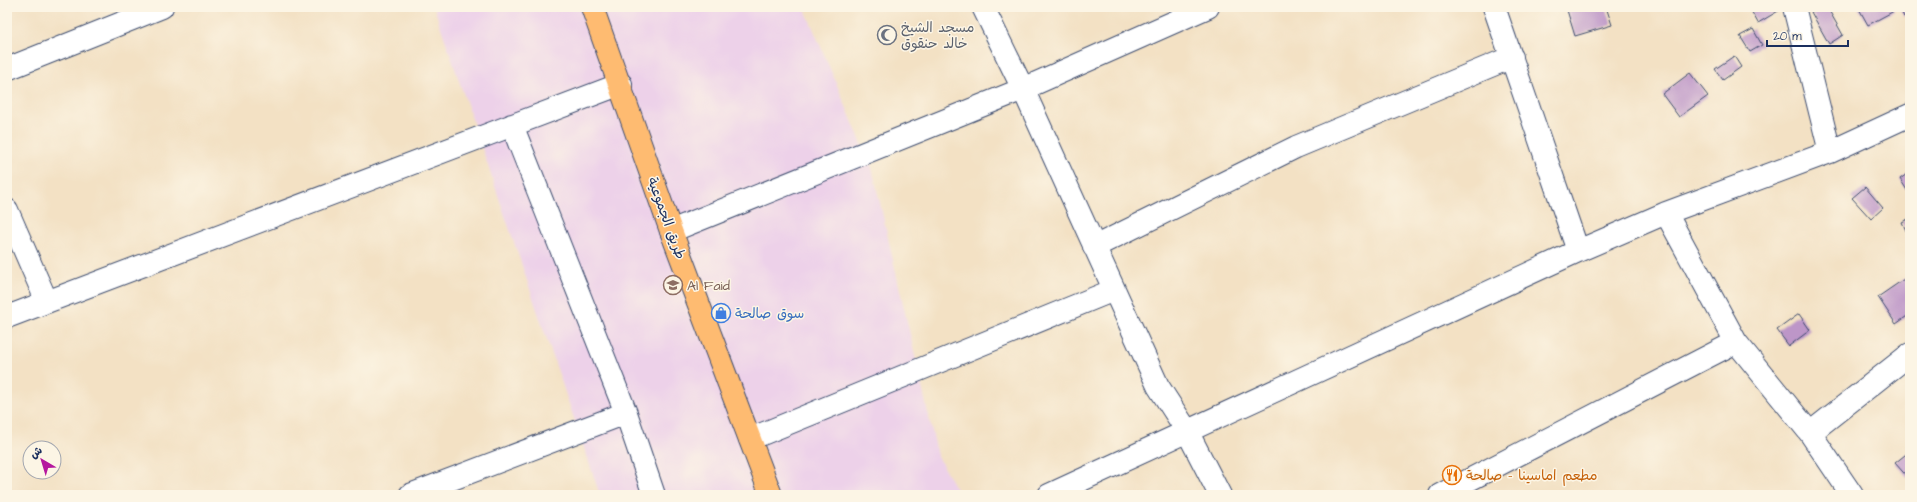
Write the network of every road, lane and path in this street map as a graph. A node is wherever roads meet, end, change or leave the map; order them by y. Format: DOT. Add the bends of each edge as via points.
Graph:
graph roads {
  1 [pos="162,7"];
  2 [pos="592,7"];
  3 [pos="983,7"];
  4 [pos="1208,7"];
  5 [pos="1494,7"];
  6 [pos="1794,7"];
  7 [pos="1512,57"];
  8 [pos="7,69"];
  9 [pos="621,84"];
  10 [pos="1023,89"];
  11 [pos="1910,115"];
  12 [pos="512,125"];
  13 [pos="1830,152"];
  14 [pos="7,210"];
  15 [pos="1666,214"];
  16 [pos="671,231"];
  17 [pos="1094,247"];
  18 [pos="1578,251"];
  19 [pos="1114,290"];
  20 [pos="47,302"];
  21 [pos="7,317"];
  22 [pos="1736,342"];
  23 [pos="1910,354"];
  24 [pos="626,413"];
  25 [pos="1187,431"];
  26 [pos="1810,434"];
  27 [pos="750,439"];
  28 [pos="410,495"];
  29 [pos="654,495"];
  30 [pos="771,495"];
  31 [pos="1049,495"];
  32 [pos="1220,495"];
  33 [pos="1440,495"];
  34 [pos="1852,495"];
  1 -- 8 [label="street"];
  2 -- 9 [label="main road, طريق الجموعية"];
  3 -- 10 [label="street"];
  4 -- 10 [label="street"];
  5 -- 7 [label="street"];
  6 -- 13 [label="street"];
  7 -- 17 [label="street" via="1296,147"];
  7 -- 18 [label="street"];
  9 -- 12 [label="street"];
  9 -- 16 [label="main road, طريق الجموعية"];
  10 -- 16 [label="street"];
  10 -- 17 [label="street"];
  11 -- 13 [label="street"];
  12 -- 20 [label="street"];
  12 -- 24 [label="street"];
  13 -- 15 [label="street"];
  14 -- 20 [label="street"];
  15 -- 18 [label="street"];
  15 -- 22 [label="street"];
  16 -- 27 [label="main road, طريق الجموعية"];
  17 -- 19 [label="street"];
  18 -- 25 [label="street"];
  19 -- 25 [label="street" via="1158,386"];
  19 -- 27 [label="street"];
  20 -- 21 [label="street"];
  22 -- 26 [label="street"];
  22 -- 33 [label="street"];
  23 -- 26 [label="street"];
  24 -- 28 [label="street"];
  24 -- 29 [label="street"];
  25 -- 31 [label="street"];
  25 -- 32 [label="street"];
  26 -- 34 [label="street"];
  27 -- 30 [label="main road, طريق الجموعية"];
}
